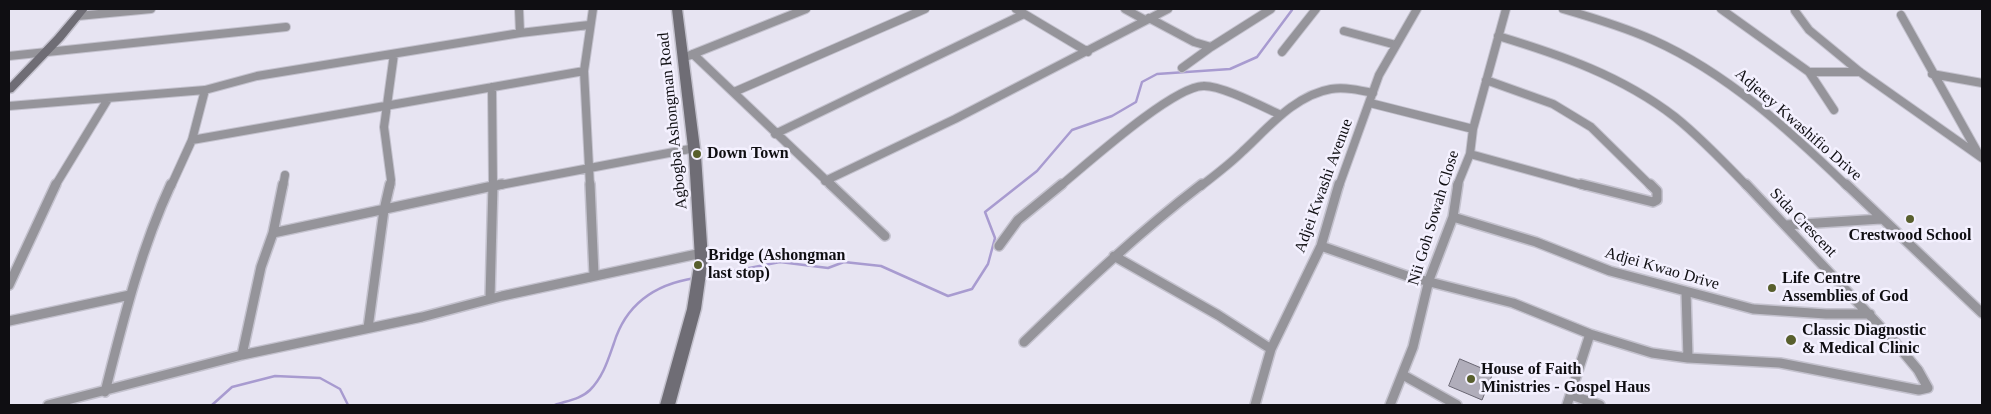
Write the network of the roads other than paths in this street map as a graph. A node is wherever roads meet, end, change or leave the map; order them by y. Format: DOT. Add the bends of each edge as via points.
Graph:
graph roads {
  1 [pos="151,9"];
  2 [pos="518,9"];
  3 [pos="593,9"];
  4 [pos="677,9"];
  5 [pos="806,9"];
  6 [pos="925,9"];
  7 [pos="1016,9"];
  8 [pos="1125,9"];
  9 [pos="1168,9"];
  10 [pos="1271,9"];
  11 [pos="1316,9"];
  12 [pos="1417,9"];
  13 [pos="1506,9"];
  14 [pos="1563,9"];
  15 [pos="1721,9"];
  16 [pos="1795,11"];
  17 [pos="80,12"];
  18 [pos="1024,14"];
  19 [pos="1900,16"];
  20 [pos="1147,20"];
  21 [pos="589,25"];
  22 [pos="286,27"];
  23 [pos="1344,31"];
  24 [pos="520,34"];
  25 [pos="1498,36"];
  26 [pos="1396,45"];
  27 [pos="1211,47"];
  28 [pos="44,52"];
  29 [pos="1088,52"];
  30 [pos="1282,52"];
  31 [pos="394,54"];
  32 [pos="9,56"];
  33 [pos="687,56"];
  34 [pos="1182,68"];
  35 [pos="584,71"];
  36 [pos="1809,72"];
  37 [pos="1860,72"];
  38 [pos="1932,74"];
  39 [pos="1486,80"];
  40 [pos="1982,83"];
  41 [pos="492,87"];
  42 [pos="9,90"];
  43 [pos="205,90"];
  44 [pos="734,92"];
  45 [pos="1372,98"];
  46 [pos="108,99"];
  47 [pos="9,106"];
  48 [pos="387,107"];
  49 [pos="1834,110"];
  50 [pos="1281,115"];
  51 [pos="1473,129"];
  52 [pos="775,134"];
  53 [pos="192,140"];
  54 [pos="695,148"];
  55 [pos="1470,154"];
  56 [pos="1981,158"];
  57 [pos="590,167"];
  58 [pos="285,175"];
  59 [pos="825,181"];
  60 [pos="493,186"];
  61 [pos="384,210"];
  62 [pos="1453,217"];
  63 [pos="1881,219"];
  64 [pos="1786,225"];
  65 [pos="273,233"];
  66 [pos="885,236"];
  67 [pos="999,246"];
  68 [pos="1321,246"];
  69 [pos="702,253"];
  70 [pos="1114,256"];
  71 [pos="594,275"];
  72 [pos="1430,280"];
  73 [pos="9,285"];
  74 [pos="1686,292"];
  75 [pos="130,295"];
  76 [pos="490,298"];
  77 [pos="1982,313"];
  78 [pos="1870,314"];
  79 [pos="9,321"];
  80 [pos="368,328"];
  81 [pos="1590,334"];
  82 [pos="1024,342"];
  83 [pos="1272,348"];
  84 [pos="242,356"];
  85 [pos="1688,358"];
  86 [pos="1403,375"];
  87 [pos="105,392"];
  88 [pos="1569,400"];
  89 [pos="48,405"];
  90 [pos="666,405"];
  91 [pos="1255,405"];
  92 [pos="1390,405"];
  93 [pos="1457,405"];
  94 [pos="1600,405"];
  1 -- 17 [label="street"];
  2 -- 24 [label="street"];
  3 -- 21 [label="street"];
  4 -- 33 [label="street, Agbogba Ashongman Road"];
  5 -- 33 [label="street"];
  6 -- 44 [label="street"];
  7 -- 18 [label="street"];
  8 -- 20 [label="street"];
  9 -- 20 [label="street"];
  10 -- 27 [label="street"];
  11 -- 30 [label="street"];
  12 -- 26 [label="street, Adjei Kwashi Avenue"];
  13 -- 25 [label="street, Nii Goh Sowah Close"];
  14 -- 63 [label="street, Adjetey Kwashifio Drive" via="1641,32 1717,75 1823,163"];
  15 -- 36 [label="street"];
  16 -- 37 [label="street" via="1809,30"];
  17 -- 28 [label="street"];
  18 -- 29 [label="street"];
  18 -- 52 [label="street"];
  19 -- 38 [label="street"];
  20 -- 27 [label="street"];
  20 -- 29 [label="street"];
  21 -- 24 [label="street"];
  21 -- 35 [label="street"];
  22 -- 28 [label="street"];
  23 -- 26 [label="street"];
  24 -- 31 [label="street"];
  25 -- 39 [label="street, Nii Goh Sowah Close"];
  25 -- 64 [label="street, Sida Crescent" via="1593,67 1644,96 1685,125"];
  26 -- 45 [label="street, Adjei Kwashi Avenue" via="1378,76"];
  27 -- 34 [label="street"];
  28 -- 32 [label="street"];
  28 -- 42 [label="street"];
  29 -- 59 [label="street"];
  31 -- 43 [label="street" via="257,76"];
  31 -- 48 [label="street"];
  33 -- 44 [label="street"];
  33 -- 54 [label="street, Agbogba Ashongman Road"];
  35 -- 41 [label="street"];
  35 -- 57 [label="street"];
  36 -- 37 [label="street"];
  36 -- 49 [label="street"];
  37 -- 56 [label="street"];
  38 -- 40 [label="street"];
  38 -- 56 [label="street"];
  39 -- 51 [label="street, Nii Goh Sowah Close"];
  39 -- 55 [label="street" via="1553,104 1591,127 1657,191 1657,200 1643,201"];
  41 -- 48 [label="street"];
  41 -- 60 [label="street"];
  43 -- 46 [label="street"];
  43 -- 53 [label="street"];
  44 -- 52 [label="street"];
  45 -- 50 [label="street" via="1349,88 1327,89"];
  45 -- 51 [label="street"];
  45 -- 68 [label="street, Adjei Kwashi Avenue" via="1338,185"];
  46 -- 47 [label="street"];
  46 -- 73 [label="street" via="59,177"];
  48 -- 53 [label="street"];
  48 -- 61 [label="street" via="384,127 391,180"];
  50 -- 67 [label="street" via="1213,87 1197,87 1148,114 1095,156 1018,220"];
  50 -- 70 [label="street" via="1231,162 1157,218"];
  51 -- 55 [label="street, Nii Goh Sowah Close"];
  52 -- 59 [label="street"];
  53 -- 75 [label="street" via="157,215"];
  54 -- 57 [label="street"];
  54 -- 69 [label="street, Agbogba Ashongman Road"];
  55 -- 62 [label="street, Nii Goh Sowah Close" via="1458,181"];
  57 -- 60 [label="street"];
  57 -- 71 [label="street"];
  58 -- 65 [label="street"];
  59 -- 66 [label="street"];
  60 -- 61 [label="street"];
  60 -- 76 [label="street"];
  61 -- 65 [label="street"];
  61 -- 80 [label="street"];
  62 -- 72 [label="street, Nii Goh Sowah Close"];
  62 -- 74 [label="street, Adjei Kwao Drive" via="1536,242 1610,271"];
  63 -- 64 [label="street"];
  63 -- 77 [label="street, Adjetey Kwashifio Drive"];
  64 -- 78 [label="street, Sida Crescent"];
  65 -- 84 [label="street" via="261,267"];
  68 -- 72 [label="street, Sida Crescent" via="1410,277"];
  68 -- 83 [label="street, Adjei Kwashi Avenue"];
  69 -- 71 [label="street"];
  69 -- 90 [label="street, Agbogba Ashongman Road" via="694,305"];
  70 -- 82 [label="street"];
  70 -- 83 [label="street"];
  71 -- 76 [label="street"];
  72 -- 81 [label="street, Sida Crescent" via="1513,303"];
  72 -- 86 [label="street, Nii Goh Sowah Close"];
  74 -- 78 [label="street, Adjei Kwao Drive" via="1753,309"];
  74 -- 85 [label="street"];
  75 -- 79 [label="street"];
  75 -- 87 [label="street"];
  76 -- 80 [label="street"];
  78 -- 85 [label="street, Sida Crescent" via="1910,358 1928,388 1920,390 1780,363"];
  80 -- 84 [label="street"];
  81 -- 85 [label="street, Sida Crescent" via="1652,353"];
  81 -- 88 [label="street"];
  83 -- 91 [label="street, Adjei Kwashi Avenue"];
  84 -- 87 [label="street"];
  86 -- 92 [label="street, Nii Goh Sowah Close"];
  86 -- 93 [label="street"];
  87 -- 89 [label="street"];
  88 -- 94 [label="street"];
}
